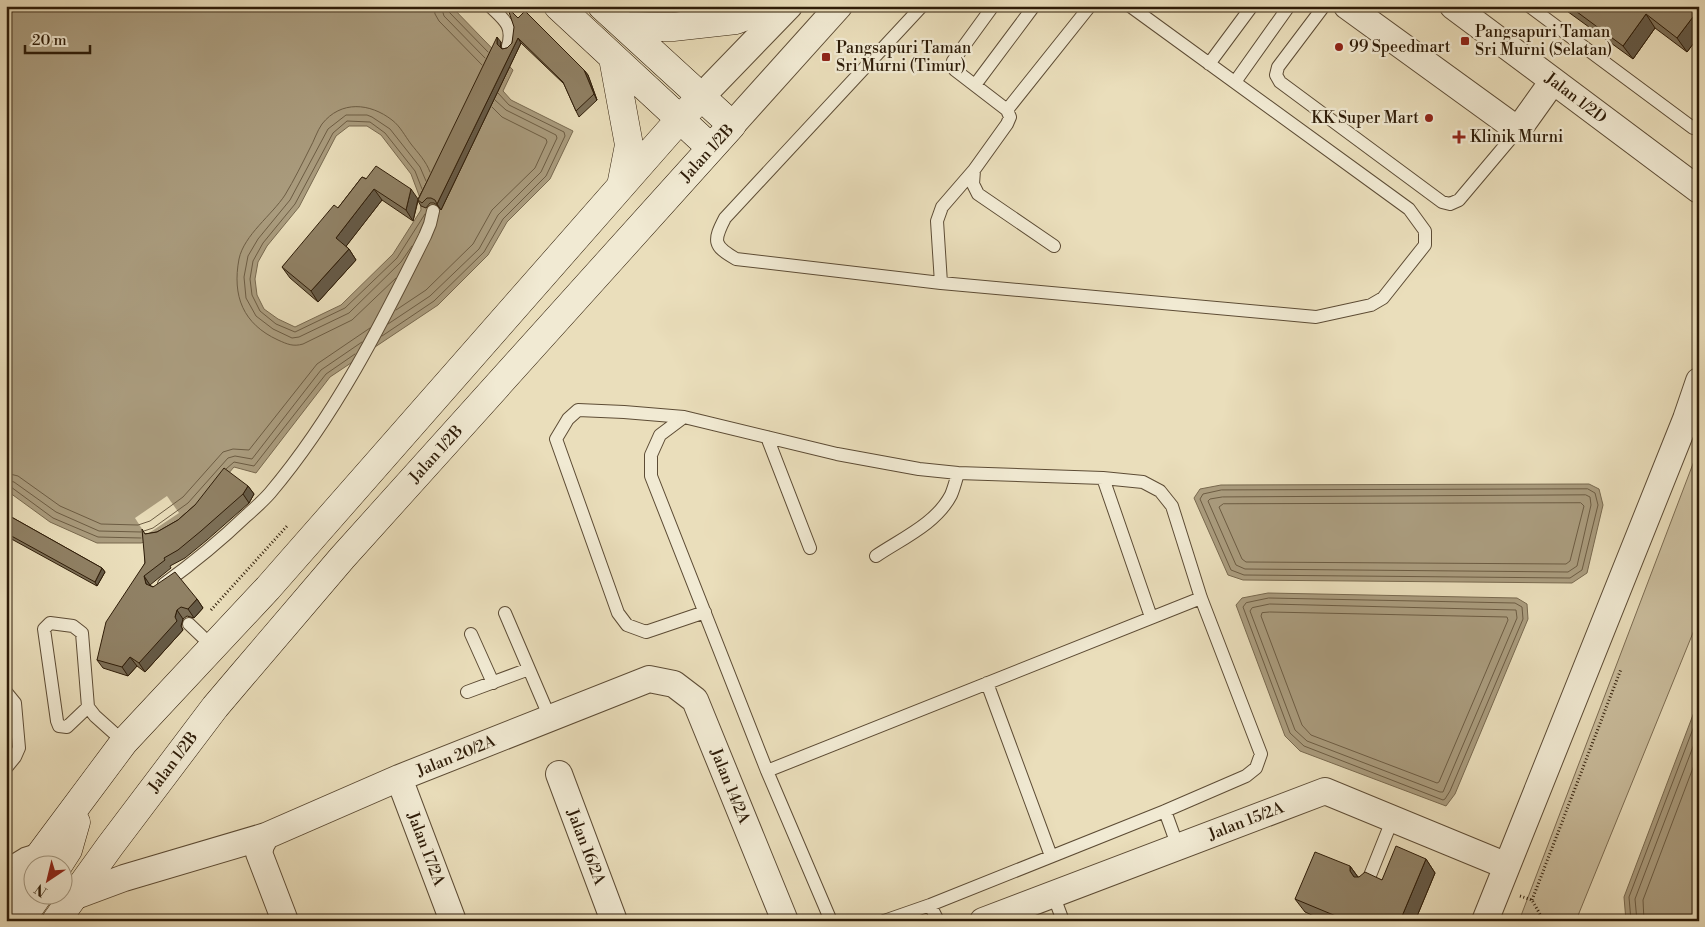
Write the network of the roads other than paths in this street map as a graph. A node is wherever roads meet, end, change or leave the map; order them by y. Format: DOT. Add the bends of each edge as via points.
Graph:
graph roads {
  1 [pos="490,6"];
  2 [pos="558,6"];
  3 [pos="602,6"];
  4 [pos="773,6"];
  5 [pos="789,6"];
  6 [pos="839,6"];
  7 [pos="922,6"];
  8 [pos="993,6"];
  9 [pos="1034,6"];
  10 [pos="1090,6"];
  11 [pos="1130,6"];
  12 [pos="1252,6"];
  13 [pos="1289,6"];
  14 [pos="1324,6"];
  15 [pos="1347,6"];
  16 [pos="1453,6"];
  17 [pos="1529,6"];
  18 [pos="624,26"];
  19 [pos="508,46"];
  20 [pos="614,58"];
  21 [pos="1209,64"];
  22 [pos="1553,81"];
  23 [pos="1235,82"];
  24 [pos="975,85"];
  25 [pos="701,97"];
  26 [pos="1007,110"];
  27 [pos="680,119"];
  28 [pos="732,125"];
  29 [pos="1699,128"];
  30 [pos="1518,130"];
  31 [pos="711,148"];
  32 [pos="974,170"];
  33 [pos="621,186"];
  34 [pos="1699,190"];
  35 [pos="433,211"];
  36 [pos="1054,246"];
  37 [pos="941,283"];
  38 [pos="1699,381"];
  39 [pos="684,417"];
  40 [pos="767,437"];
  41 [pos="958,473"];
  42 [pos="1103,478"];
  43 [pos="810,548"];
  44 [pos="876,556"];
  45 [pos="158,588"];
  46 [pos="1201,598"];
  47 [pos="705,612"];
  48 [pos="505,613"];
  49 [pos="1151,617"];
  50 [pos="471,634"];
  51 [pos="529,669"];
  52 [pos="648,679"];
  53 [pos="493,682"];
  54 [pos="987,684"];
  55 [pos="6,692"];
  56 [pos="467,692"];
  57 [pos="88,707"];
  58 [pos="550,718"];
  59 [pos="124,742"];
  60 [pos="6,768"];
  61 [pos="767,771"];
  62 [pos="559,774"];
  63 [pos="399,778"];
  64 [pos="1165,811"];
  65 [pos="1393,818"];
  66 [pos="266,836"];
  67 [pos="1178,847"];
  68 [pos="59,854"];
  69 [pos="22,855"];
  70 [pos="1051,856"];
  71 [pos="6,865"];
  72 [pos="1507,866"];
  73 [pos="22,883"];
  74 [pos="1367,883"];
  75 [pos="1053,894"];
  76 [pos="73,898"];
  77 [pos="6,899"];
  78 [pos="32,904"];
  79 [pos="930,904"];
  80 [pos="20,921"];
  81 [pos="56,921"];
  82 [pos="285,921"];
  83 [pos="453,921"];
  84 [pos="614,921"];
  85 [pos="784,921"];
  86 [pos="831,921"];
  87 [pos="884,921"];
  88 [pos="938,921"];
  89 [pos="983,921"];
  90 [pos="1063,921"];
  91 [pos="1485,921"];
  1 -- 19 [label="lane" via="508,24"];
  2 -- 20 [label="street"];
  3 -- 18 [label="street"];
  4 -- 18 [label="street" via="736,20 673,27"];
  5 -- 25 [label="street"];
  6 -- 28 [label="street, Jalan 1/2B"];
  7 -- 37 [label="lane" via="725,218 716,234 723,251 736,259"];
  8 -- 24 [label="lane" via="953,61 955,70"];
  9 -- 24 [label="lane"];
  10 -- 26 [label="lane"];
  11 -- 21 [label="lane"];
  12 -- 21 [label="lane"];
  13 -- 23 [label="lane"];
  14 -- 30 [label="lane" via="1278,67 1276,75 1280,82 1442,202 1450,204 1459,200"];
  15 -- 30 [label="street"];
  16 -- 22 [label="street, Jalan 1/2D"];
  17 -- 29 [label="lane" via="1693,128"];
  18 -- 25 [label="street"];
  20 -- 27 [label="street"];
  20 -- 33 [label="street" via="628,145"];
  21 -- 23 [label="lane"];
  22 -- 30 [label="street"];
  22 -- 34 [label="street, Jalan 1/2D"];
  23 -- 37 [label="lane" via="1409,209 1425,231 1425,245 1383,298 1371,306 1316,317"];
  24 -- 26 [label="lane"];
  25 -- 27 [label="street"];
  25 -- 28 [label="street"];
  26 -- 32 [label="lane" via="1010,116 1007,124"];
  27 -- 31 [label="street"];
  27 -- 33 [label="street"];
  28 -- 31 [label="street, Jalan 1/2B"];
  31 -- 76 [label="street, Jalan 1/2B" via="330,572 215,707"];
  32 -- 36 [label="lane" via="973,184 978,194"];
  32 -- 37 [label="lane" via="942,207 936,221"];
  33 -- 59 [label="street" via="268,588 198,634"];
  35 -- 45 [label="lane" via="425,236 380,327 308,442 270,494 213,547"];
  38 -- 72 [label="street"];
  39 -- 40 [label="lane"];
  39 -- 47 [label="lane" via="660,435 651,455 651,476"];
  39 -- 47 [label="lane" via="578,410 568,419 556,439 618,613 627,625 646,632"];
  40 -- 41 [label="lane" via="882,463"];
  40 -- 43 [label="lane"];
  41 -- 42 [label="lane"];
  41 -- 44 [label="lane" via="951,495 942,509"];
  42 -- 46 [label="lane" via="1143,482 1160,491 1172,506"];
  42 -- 49 [label="lane"];
  46 -- 49 [label="lane"];
  46 -- 64 [label="lane" via="1261,754 1256,768 1246,776"];
  47 -- 61 [label="lane"];
  48 -- 51 [label="lane"];
  49 -- 54 [label="lane"];
  50 -- 53 [label="lane"];
  51 -- 53 [label="lane"];
  51 -- 58 [label="lane"];
  52 -- 58 [label="street, Jalan 20/2A"];
  52 -- 85 [label="street, Jalan 14/2A" via="674,684 696,700"];
  53 -- 56 [label="lane"];
  54 -- 61 [label="lane"];
  54 -- 70 [label="lane"];
  55 -- 60 [label="lane" via="15,703 19,748"];
  57 -- 57 [label="lane" via="67,727 60,726 57,721 44,629 50,623 73,626 82,634"];
  57 -- 59 [label="lane"];
  58 -- 63 [label="street, Jalan 20/2A"];
  59 -- 68 [label="street" via="83,799 68,850"];
  61 -- 86 [label="lane"];
  62 -- 84 [label="street, Jalan 16/2A"];
  63 -- 66 [label="street, Jalan 20/2A"];
  63 -- 83 [label="street, Jalan 17/2A"];
  64 -- 67 [label="lane"];
  64 -- 70 [label="lane"];
  65 -- 67 [label="street, Jalan 15/2A" via="1325,791"];
  65 -- 72 [label="street, Jalan 15/2A"];
  65 -- 74 [label="lane"];
  66 -- 76 [label="street, Jalan 20/2A" via="124,878"];
  66 -- 82 [label="street" via="259,853"];
  67 -- 75 [label="street, Jalan 15/2A"];
  69 -- 71 [label="lane"];
  70 -- 79 [label="lane"];
  72 -- 91 [label="street"];
  73 -- 77 [label="street"];
  75 -- 89 [label="street, Jalan 15/2A"];
  75 -- 90 [label="lane"];
  76 -- 81 [label="street, Jalan 1/2B"];
  78 -- 80 [label="street"];
  79 -- 87 [label="lane"];
  79 -- 88 [label="lane"];
}
